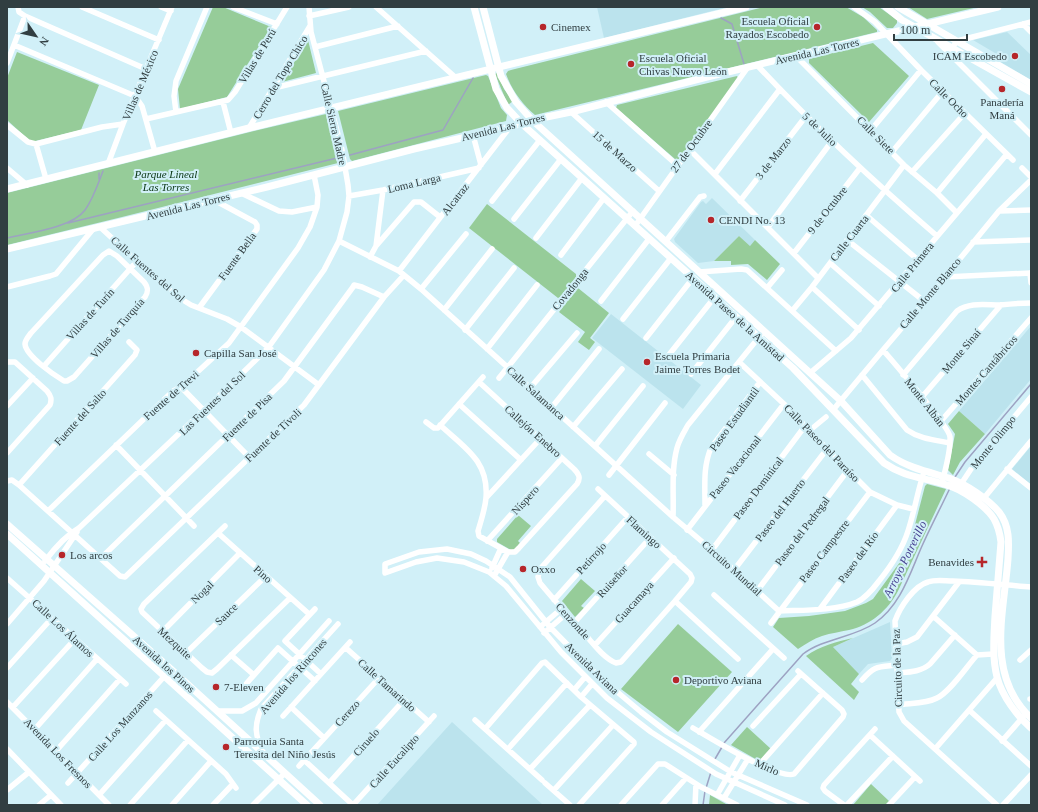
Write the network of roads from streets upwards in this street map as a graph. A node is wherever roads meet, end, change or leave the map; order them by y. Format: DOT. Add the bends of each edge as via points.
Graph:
graph roads {
  1 [pos="17,7"];
  2 [pos="82,7"];
  3 [pos="160,7"];
  4 [pos="207,7"];
  5 [pos="233,7"];
  6 [pos="287,7"];
  7 [pos="309,7"];
  8 [pos="349,7"];
  9 [pos="376,7"];
  10 [pos="474,7"];
  11 [pos="483,7"];
  12 [pos="746,7"];
  13 [pos="854,7"];
  14 [pos="886,7"];
  15 [pos="898,7"];
  16 [pos="998,7"];
  17 [pos="172,9"];
  18 [pos="25,16"];
  19 [pos="309,16"];
  20 [pos="1031,22"];
  21 [pos="277,24"];
  22 [pos="926,24"];
  23 [pos="1023,24"];
  24 [pos="310,26"];
  25 [pos="398,26"];
  26 [pos="915,27"];
  27 [pos="1031,32"];
  28 [pos="888,34"];
  29 [pos="933,36"];
  30 [pos="159,40"];
  31 [pos="957,41"];
  32 [pos="14,45"];
  33 [pos="315,47"];
  34 [pos="952,48"];
  35 [pos="426,51"];
  36 [pos="796,56"];
  37 [pos="7,63"];
  38 [pos="757,65"];
  39 [pos="499,67"];
  40 [pos="748,67"];
  41 [pos="146,69"];
  42 [pos="490,69"];
  43 [pos="921,70"];
  44 [pos="322,77"];
  45 [pos="456,77"];
  46 [pos="1031,84"];
  47 [pos="274,88"];
  48 [pos="780,89"];
  49 [pos="943,91"];
  50 [pos="1031,92"];
  51 [pos="135,96"];
  52 [pos="223,102"];
  53 [pos="606,102"];
  54 [pos="331,108"];
  55 [pos="176,112"];
  56 [pos="571,112"];
  57 [pos="965,113"];
  58 [pos="806,116"];
  59 [pos="146,119"];
  60 [pos="532,120"];
  61 [pos="521,123"];
  62 [pos="123,124"];
  63 [pos="7,125"];
  64 [pos="510,127"];
  65 [pos="249,128"];
  66 [pos="871,130"];
  67 [pos="231,133"];
  68 [pos="986,134"];
  69 [pos="473,135"];
  70 [pos="1031,136"];
  71 [pos="540,140"];
  72 [pos="832,141"];
  73 [pos="36,144"];
  74 [pos="689,149"];
  75 [pos="155,152"];
  76 [pos="892,152"];
  77 [pos="1007,154"];
  78 [pos="561,159"];
  79 [pos="1013,160"];
  80 [pos="108,164"];
  81 [pos="904,165"];
  82 [pos="678,166"];
  83 [pos="344,167"];
  84 [pos="480,167"];
  85 [pos="7,168"];
  86 [pos="860,168"];
  87 [pos="1022,168"];
  88 [pos="912,172"];
  89 [pos="715,174"];
  90 [pos="314,175"];
  91 [pos="582,178"];
  92 [pos="46,179"];
  93 [pos="1031,179"];
  94 [pos="27,185"];
  95 [pos="7,189"];
  96 [pos="382,190"];
  97 [pos="659,191"];
  98 [pos="885,191"];
  99 [pos="241,193"];
  100 [pos="937,193"];
  101 [pos="349,196"];
  102 [pos="704,196"];
  103 [pos="604,198"];
  104 [pos="214,200"];
  105 [pos="492,201"];
  106 [pos="740,201"];
  107 [pos="317,206"];
  108 [pos="1031,210"];
  109 [pos="633,211"];
  110 [pos="999,211"];
  111 [pos="957,213"];
  112 [pos="866,215"];
  113 [pos="440,217"];
  114 [pos="627,218"];
  115 [pos="640,218"];
  116 [pos="514,219"];
  117 [pos="635,226"];
  118 [pos="768,227"];
  119 [pos="97,228"];
  120 [pos="466,234"];
  121 [pos="937,236"];
  122 [pos="536,238"];
  123 [pos="649,239"];
  124 [pos="847,240"];
  125 [pos="1031,240"];
  126 [pos="339,241"];
  127 [pos="666,241"];
  128 [pos="973,242"];
  129 [pos="376,246"];
  130 [pos="7,249"];
  131 [pos="492,249"];
  132 [pos="794,252"];
  133 [pos="561,255"];
  134 [pos="370,257"];
  135 [pos="671,258"];
  136 [pos="918,260"];
  137 [pos="137,261"];
  138 [pos="830,263"];
  139 [pos="131,268"];
  140 [pos="514,268"];
  141 [pos="782,270"];
  142 [pos="699,272"];
  143 [pos="401,273"];
  144 [pos="1031,273"];
  145 [pos="945,277"];
  146 [pos="693,278"];
  147 [pos="818,278"];
  148 [pos="900,282"];
  149 [pos="1031,283"];
  150 [pos="537,285"];
  151 [pos="7,287"];
  152 [pos="812,287"];
  153 [pos="767,288"];
  154 [pos="421,289"];
  155 [pos="384,297"];
  156 [pos="714,298"];
  157 [pos="601,301"];
  158 [pos="924,301"];
  159 [pos="1031,303"];
  160 [pos="1001,305"];
  161 [pos="879,306"];
  162 [pos="198,308"];
  163 [pos="444,310"];
  164 [pos="792,311"];
  165 [pos="736,317"];
  166 [pos="1031,318"];
  167 [pos="623,319"];
  168 [pos="241,327"];
  169 [pos="465,330"];
  170 [pos="859,330"];
  171 [pos="764,331"];
  172 [pos="577,333"];
  173 [pos="646,338"];
  174 [pos="758,338"];
  175 [pos="129,342"];
  176 [pos="268,348"];
  177 [pos="487,349"];
  178 [pos="599,349"];
  179 [pos="883,350"];
  180 [pos="836,352"];
  181 [pos="668,356"];
  182 [pos="7,362"];
  183 [pos="739,362"];
  184 [pos="44,366"];
  185 [pos="508,367"];
  186 [pos="294,368"];
  187 [pos="622,369"];
  188 [pos="810,373"];
  189 [pos="691,374"];
  190 [pos="862,375"];
  191 [pos="903,375"];
  192 [pos="483,377"];
  193 [pos="33,378"];
  194 [pos="499,378"];
  195 [pos="479,382"];
  196 [pos="760,382"];
  197 [pos="319,385"];
  198 [pos="643,386"];
  199 [pos="181,387"];
  200 [pos="531,387"];
  201 [pos="922,397"];
  202 [pos="1031,397"];
  203 [pos="841,400"];
  204 [pos="665,403"];
  205 [pos="459,404"];
  206 [pos="784,404"];
  207 [pos="7,406"];
  208 [pos="552,407"];
  209 [pos="833,410"];
  210 [pos="204,411"];
  211 [pos="826,417"];
  212 [pos="941,421"];
  213 [pos="426,422"];
  214 [pos="440,425"];
  215 [pos="573,427"];
  216 [pos="807,429"];
  217 [pos="228,435"];
  218 [pos="541,438"];
  219 [pos="1031,440"];
  220 [pos="950,443"];
  221 [pos="116,445"];
  222 [pos="595,446"];
  223 [pos="827,449"];
  224 [pos="7,453"];
  225 [pos="650,454"];
  226 [pos="249,457"];
  227 [pos="562,458"];
  228 [pos="521,460"];
  229 [pos="616,466"];
  230 [pos="1007,469"];
  231 [pos="140,470"];
  232 [pos="848,470"];
  233 [pos="609,475"];
  234 [pos="674,475"];
  235 [pos="923,475"];
  236 [pos="7,481"];
  237 [pos="952,483"];
  238 [pos="19,485"];
  239 [pos="1031,488"];
  240 [pos="598,489"];
  241 [pos="870,492"];
  242 [pos="165,496"];
  243 [pos="605,496"];
  244 [pos="486,498"];
  245 [pos="984,498"];
  246 [pos="705,505"];
  247 [pos="897,505"];
  248 [pos="913,509"];
  249 [pos="48,510"];
  250 [pos="628,517"];
  251 [pos="673,517"];
  252 [pos="187,518"];
  253 [pos="7,524"];
  254 [pos="194,526"];
  255 [pos="225,526"];
  256 [pos="687,530"];
  257 [pos="218,533"];
  258 [pos="7,534"];
  259 [pos="74,534"];
  260 [pos="650,538"];
  261 [pos="487,541"];
  262 [pos="501,548"];
  263 [pos="712,550"];
  264 [pos="508,552"];
  265 [pos="240,553"];
  266 [pos="101,558"];
  267 [pos="674,558"];
  268 [pos="46,559"];
  269 [pos="42,565"];
  270 [pos="493,565"];
  271 [pos="54,566"];
  272 [pos="498,568"];
  273 [pos="734,570"];
  274 [pos="50,573"];
  275 [pos="492,574"];
  276 [pos="266,576"];
  277 [pos="7,578"];
  278 [pos="959,582"];
  279 [pos="997,584"];
  280 [pos="1006,585"];
  281 [pos="1031,586"];
  282 [pos="757,591"];
  283 [pos="714,595"];
  284 [pos="30,598"];
  285 [pos="290,598"];
  286 [pos="554,600"];
  287 [pos="676,601"];
  288 [pos="314,609"];
  289 [pos="561,609"];
  290 [pos="820,609"];
  291 [pos="779,611"];
  292 [pos="309,614"];
  293 [pos="566,614"];
  294 [pos="933,616"];
  295 [pos="52,618"];
  296 [pos="114,619"];
  297 [pos="330,621"];
  298 [pos="546,622"];
  299 [pos="574,623"];
  300 [pos="771,623"];
  301 [pos="7,624"];
  302 [pos="338,624"];
  303 [pos="108,625"];
  304 [pos="540,627"];
  305 [pos="550,627"];
  306 [pos="163,631"];
  307 [pos="544,633"];
  308 [pos="955,635"];
  309 [pos="75,639"];
  310 [pos="350,642"];
  311 [pos="896,644"];
  312 [pos="595,645"];
  313 [pos="346,648"];
  314 [pos="773,649"];
  315 [pos="1031,650"];
  316 [pos="186,652"];
  317 [pos="300,654"];
  318 [pos="993,654"];
  319 [pos="231,655"];
  320 [pos="977,655"];
  321 [pos="784,658"];
  322 [pos="97,659"];
  323 [pos="738,659"];
  324 [pos="306,660"];
  325 [pos="1020,660"];
  326 [pos="293,662"];
  327 [pos="897,665"];
  328 [pos="300,667"];
  329 [pos="7,668"];
  330 [pos="171,669"];
  331 [pos="897,673"];
  332 [pos="321,674"];
  333 [pos="596,674"];
  334 [pos="254,675"];
  335 [pos="165,676"];
  336 [pos="379,678"];
  337 [pos="997,678"];
  338 [pos="120,679"];
  339 [pos="862,680"];
  340 [pos="315,681"];
  341 [pos="589,681"];
  342 [pos="126,684"];
  343 [pos="246,684"];
  344 [pos="566,684"];
  345 [pos="574,690"];
  346 [pos="823,693"];
  347 [pos="581,697"];
  348 [pos="404,700"];
  349 [pos="7,702"];
  350 [pos="256,703"];
  351 [pos="590,705"];
  352 [pos="898,705"];
  353 [pos="13,707"];
  354 [pos="291,707"];
  355 [pos="261,709"];
  356 [pos="969,710"];
  357 [pos="156,711"];
  358 [pos="217,711"];
  359 [pos="282,716"];
  360 [pos="434,716"];
  361 [pos="1026,717"];
  362 [pos="475,720"];
  363 [pos="165,721"];
  364 [pos="429,722"];
  365 [pos="613,725"];
  366 [pos="753,726"];
  367 [pos="1031,728"];
  368 [pos="34,729"];
  369 [pos="485,729"];
  370 [pos="875,729"];
  371 [pos="870,735"];
  372 [pos="324,738"];
  373 [pos="188,740"];
  374 [pos="1002,741"];
  375 [pos="7,749"];
  376 [pos="508,749"];
  377 [pos="935,749"];
  378 [pos="56,751"];
  379 [pos="263,754"];
  380 [pos="740,755"];
  381 [pos="893,756"];
  382 [pos="748,758"];
  383 [pos="304,760"];
  384 [pos="212,761"];
  385 [pos="759,765"];
  386 [pos="298,766"];
  387 [pos="1031,766"];
  388 [pos="530,769"];
  389 [pos="29,772"];
  390 [pos="731,772"];
  391 [pos="285,773"];
  392 [pos="77,774"];
  393 [pos="737,775"];
  394 [pos="1031,775"];
  395 [pos="915,777"];
  396 [pos="291,778"];
  397 [pos="686,778"];
  398 [pos="278,779"];
  399 [pos="726,779"];
  400 [pos="920,781"];
  401 [pos="68,783"];
  402 [pos="329,783"];
  403 [pos="733,783"];
  404 [pos="285,785"];
  405 [pos="699,786"];
  406 [pos="7,790"];
  407 [pos="554,790"];
  408 [pos="51,795"];
  409 [pos="99,795"];
  410 [pos="717,795"];
  411 [pos="724,798"];
  412 [pos="256,804"];
  413 [pos="734,804"];
  414 [pos="39,805"];
  415 [pos="61,805"];
  416 [pos="109,805"];
  417 [pos="130,805"];
  418 [pos="172,805"];
  419 [pos="213,805"];
  420 [pos="307,805"];
  421 [pos="320,805"];
  422 [pos="353,805"];
  423 [pos="570,805"];
  424 [pos="579,805"];
  425 [pos="621,805"];
  426 [pos="662,805"];
  427 [pos="695,805"];
  428 [pos="785,805"];
  429 [pos="807,805"];
  430 [pos="844,805"];
  431 [pos="847,805"];
  432 [pos="889,805"];
  433 [pos="997,805"];
  434 [pos="1003,805"];
  1 -- 18 [label="street"];
  2 -- 30 [label="street"];
  3 -- 17 [label="street"];
  4 -- 55 [label="street" via="176,81"];
  5 -- 21 [label="street"];
  6 -- 21 [label="street, Villas de Perú"];
  7 -- 19 [label="street, Calle Sierra Madre"];
  8 -- 19 [label="street"];
  9 -- 25 [label="street"];
  10 -- 42 [label="street, Avenida Paseo de la Amistad"];
  11 -- 39 [label="street, Avenida Paseo de la Amistad"];
  12 -- 39 [label="street"];
  13 -- 28 [label="street, Calle Ocho"];
  14 -- 26 [label="street"];
  15 -- 22 [label="street"];
  16 -- 22 [label="street, Avenida Las Torres"];
  17 -- 30 [label="street, Villas de México"];
  18 -- 32 [label="street"];
  18 -- 41 [label="street"];
  19 -- 24 [label="street, Calle Sierra Madre"];
  20 -- 23 [label="street"];
  21 -- 52 [label="street, Villas de Perú" via="235,92"];
  22 -- 26 [label="street, Avenida Las Torres"];
  22 -- 31 [label="street"];
  23 -- 27 [label="street"];
  23 -- 31 [label="street"];
  24 -- 33 [label="street, Calle Sierra Madre"];
  24 -- 47 [label="street, Cerro del Topo Chico"];
  25 -- 33 [label="street"];
  25 -- 35 [label="street"];
  26 -- 28 [label="street, Avenida Las Torres"];
  26 -- 29 [label="street"];
  28 -- 36 [label="street, Avenida Las Torres"];
  28 -- 43 [label="street, Calle Ocho"];
  29 -- 34 [label="street"];
  29 -- 70 [label="street"];
  30 -- 41 [label="street, Villas de México"];
  31 -- 34 [label="street"];
  31 -- 46 [label="street"];
  32 -- 37 [label="street"];
  32 -- 51 [label="street"];
  33 -- 44 [label="street, Calle Sierra Madre"];
  34 -- 50 [label="street"];
  35 -- 44 [label="street"];
  35 -- 45 [label="street"];
  36 -- 38 [label="street, Avenida Las Torres"];
  36 -- 66 [label="street, Calle Siete"];
  38 -- 40 [label="street, Avenida Las Torres"];
  38 -- 48 [label="street, 5 de Julio"];
  39 -- 42 [label="street"];
  39 -- 60 [label="street, Avenida Paseo de la Amistad" via="511,94"];
  40 -- 53 [label="street, Avenida Las Torres"];
  40 -- 74 [label="street, 27 de Octubre"];
  41 -- 51 [label="street, Villas de México"];
  42 -- 45 [label="street"];
  42 -- 61 [label="street, Avenida Paseo de la Amistad" via="503,102"];
  43 -- 49 [label="street, Calle Ocho"];
  43 -- 66 [label="street"];
  44 -- 47 [label="street"];
  44 -- 54 [label="street, Calle Sierra Madre"];
  45 -- 54 [label="street"];
  47 -- 65 [label="street, Cerro del Topo Chico"];
  48 -- 58 [label="street, 5 de Julio"];
  48 -- 89 [label="street"];
  49 -- 57 [label="street, Calle Ocho"];
  49 -- 76 [label="street"];
  51 -- 59 [label="street" via="141,102"];
  51 -- 62 [label="street, Villas de México"];
  52 -- 55 [label="street"];
  52 -- 67 [label="street"];
  53 -- 56 [label="street, Avenida Las Torres"];
  53 -- 82 [label="street"];
  54 -- 65 [label="street"];
  54 -- 83 [label="street, Calle Sierra Madre"];
  55 -- 59 [label="street"];
  56 -- 60 [label="street, Avenida Las Torres"];
  56 -- 97 [label="street, 15 de Marzo"];
  57 -- 68 [label="street, Calle Ocho"];
  57 -- 88 [label="street"];
  58 -- 72 [label="street, 5 de Julio"];
  58 -- 106 [label="street, 3 de Marzo"];
  59 -- 75 [label="street"];
  60 -- 61 [label="street, Avenida Las Torres"];
  60 -- 109 [label="street, Avenida Paseo de la Amistad"];
  61 -- 64 [label="street, Avenida Las Torres"];
  61 -- 71 [label="street, Avenida Paseo de la Amistad"];
  62 -- 73 [label="street"];
  62 -- 80 [label="street, Villas de México"];
  63 -- 73 [label="street" via="28,142"];
  64 -- 69 [label="street, Avenida Las Torres"];
  64 -- 84 [label="street, Alcatraz"];
  65 -- 67 [label="street"];
  66 -- 76 [label="street, Calle Siete"];
  67 -- 75 [label="street"];
  68 -- 77 [label="street, Calle Ocho"];
  68 -- 100 [label="street"];
  69 -- 83 [label="street, Avenida Las Torres"];
  69 -- 84 [label="street"];
  71 -- 78 [label="street, Avenida Paseo de la Amistad"];
  71 -- 105 [label="street"];
  72 -- 86 [label="street, 5 de Julio"];
  72 -- 118 [label="street"];
  73 -- 92 [label="street"];
  74 -- 82 [label="street, 27 de Octubre"];
  74 -- 89 [label="street"];
  75 -- 80 [label="street"];
  76 -- 81 [label="street, Calle Siete"];
  77 -- 79 [label="street, Calle Ocho"];
  77 -- 111 [label="street, Calle Primera"];
  78 -- 91 [label="street, Avenida Paseo de la Amistad"];
  78 -- 116 [label="street"];
  80 -- 92 [label="street"];
  81 -- 88 [label="street, Calle Siete"];
  81 -- 98 [label="street, Calle Cuarta"];
  82 -- 97 [label="street, 27 de Octubre"];
  83 -- 90 [label="street, Avenida Las Torres"];
  83 -- 101 [label="street, Calle Sierra Madre"];
  84 -- 96 [label="street, Loma Larga"];
  84 -- 113 [label="street, Alcatraz"];
  85 -- 94 [label="street"];
  86 -- 98 [label="street, 5 de Julio"];
  86 -- 132 [label="street, 9 de Octubre"];
  87 -- 93 [label="street"];
  88 -- 100 [label="street, Calle Siete"];
  89 -- 106 [label="street"];
  90 -- 99 [label="street, Avenida Las Torres"];
  90 -- 107 [label="street" via="318,195"];
  91 -- 103 [label="street, Avenida Paseo de la Amistad"];
  91 -- 122 [label="street"];
  92 -- 94 [label="street"];
  93 -- 110 [label="street, Calle Monte Blanco"];
  94 -- 95 [label="street"];
  96 -- 101 [label="street, Loma Larga"];
  96 -- 129 [label="street"];
  97 -- 115 [label="street, 27 de Octubre"];
  98 -- 112 [label="street, Calle Cuarta"];
  98 -- 121 [label="street, 5 de Julio"];
  99 -- 104 [label="street, Avenida Las Torres"];
  99 -- 107 [label="street" via="279,211"];
  100 -- 111 [label="street, Calle Siete"];
  101 -- 126 [label="street, Calle Sierra Madre"];
  102 -- 127 [label="street" via="699,198"];
  103 -- 114 [label="street, Avenida Paseo de la Amistad"];
  103 -- 133 [label="street"];
  104 -- 119 [label="street, Avenida Las Torres"];
  104 -- 162 [label="street, Fuente Bella" via="255,222 257,229"];
  106 -- 118 [label="street"];
  107 -- 168 [label="street, Fuente de Trevi" via="310,227 298,248"];
  108 -- 110 [label="street"];
  109 -- 114 [label="street, Covadonga"];
  109 -- 115 [label="street, Avenida Paseo de la Amistad"];
  110 -- 128 [label="street, Calle Monte Blanco"];
  111 -- 121 [label="street, Calle Primera"];
  112 -- 124 [label="street, Calle Cuarta"];
  112 -- 136 [label="street"];
  113 -- 129 [label="street" via="421,202 414,202"];
  113 -- 143 [label="street, Alcatraz"];
  114 -- 117 [label="street, Avenida Paseo de la Amistad"];
  114 -- 185 [label="street, Covadonga"];
  115 -- 117 [label="street, 27 de Octubre"];
  115 -- 127 [label="street, Avenida Paseo de la Amistad"];
  117 -- 123 [label="street, Avenida Paseo de la Amistad"];
  118 -- 132 [label="street"];
  119 -- 130 [label="street, Avenida Las Torres"];
  119 -- 137 [label="street, Calle Fuentes del Sol"];
  119 -- 151 [label="street" via="53,275"];
  120 -- 154 [label="street"];
  121 -- 136 [label="street, Calle Primera"];
  123 -- 135 [label="street, Avenida Paseo de la Amistad"];
  123 -- 157 [label="street"];
  124 -- 138 [label="street, Calle Cuarta"];
  124 -- 148 [label="street"];
  125 -- 128 [label="street"];
  126 -- 134 [label="street, Calle Salamanca"];
  126 -- 176 [label="street, Las Fuentes del Sol" via="324,270"];
  127 -- 142 [label="street, Avenida Paseo de la Amistad"];
  128 -- 145 [label="street, Calle Monte Blanco"];
  129 -- 134 [label="street"];
  131 -- 163 [label="street"];
  132 -- 147 [label="street"];
  134 -- 143 [label="street, Calle Salamanca"];
  135 -- 146 [label="street, Avenida Paseo de la Amistad"];
  135 -- 167 [label="street"];
  136 -- 148 [label="street, Calle Primera"];
  137 -- 139 [label="street, Villas de Turín"];
  137 -- 162 [label="street, Calle Fuentes del Sol" via="178,297"];
  138 -- 147 [label="street, Calle Cuarta"];
  138 -- 161 [label="street"];
  139 -- 184 [label="street, Villas de Turín"];
  139 -- 184 [label="street, Villas de Turquía" via="147,285 148,292 74,377 64,381"];
  139 -- 184 [label="street, Villas de Turquía" via="112,252 106,252 31,333 25,346"];
  140 -- 169 [label="street"];
  141 -- 153 [label="street"];
  142 -- 153 [label="street" via="746,269"];
  142 -- 171 [label="street, Avenida Paseo de la Amistad"];
  143 -- 154 [label="street, Calle Salamanca"];
  143 -- 155 [label="street, Fuente de Tívoli"];
  144 -- 145 [label="street"];
  144 -- 149 [label="street"];
  145 -- 158 [label="street, Calle Monte Blanco"];
  146 -- 156 [label="street, Avenida Paseo de la Amistad"];
  146 -- 173 [label="street"];
  147 -- 152 [label="street, Calle Cuarta"];
  148 -- 158 [label="street"];
  148 -- 161 [label="street, Calle Primera"];
  150 -- 177 [label="street"];
  152 -- 164 [label="street, Calle Cuarta"];
  152 -- 170 [label="street"];
  153 -- 164 [label="street"];
  154 -- 163 [label="street, Calle Salamanca"];
  155 -- 186 [label="street, Fuente de Pisa" via="354,285"];
  155 -- 197 [label="street, Fuente de Tívoli"];
  156 -- 165 [label="street, Avenida Paseo de la Amistad"];
  156 -- 181 [label="street"];
  158 -- 179 [label="street, Calle Monte Blanco"];
  159 -- 160 [label="street"];
  160 -- 191 [label="street" via="968,305 957,311"];
  160 -- 201 [label="street, Monte Sinaí"];
  161 -- 170 [label="street, Calle Primera"];
  162 -- 168 [label="street, Calle Fuentes del Sol"];
  163 -- 169 [label="street, Calle Salamanca"];
  164 -- 180 [label="street"];
  165 -- 174 [label="street, Avenida Paseo de la Amistad"];
  165 -- 189 [label="street"];
  166 -- 212 [label="street, Montes Cantábricos"];
  168 -- 176 [label="street, Calle Fuentes del Sol"];
  168 -- 199 [label="street, Fuente de Trevi" via="229,343"];
  169 -- 177 [label="street, Calle Salamanca"];
  170 -- 180 [label="street, Calle Primera"];
  171 -- 174 [label="street"];
  171 -- 188 [label="street, Avenida Paseo de la Amistad"];
  172 -- 200 [label="street"];
  174 -- 183 [label="street"];
  174 -- 209 [label="street, Avenida Paseo de la Amistad" via="793,368"];
  175 -- 238 [label="street, Fuente del Salto" via="136,348 135,355"];
  176 -- 186 [label="street, Calle Fuentes del Sol"];
  176 -- 210 [label="street, Las Fuentes del Sol"];
  177 -- 185 [label="street, Calle Salamanca"];
  178 -- 208 [label="street"];
  179 -- 190 [label="street, Calle Monte Blanco"];
  179 -- 191 [label="street, Monte Albán"];
  180 -- 188 [label="street, Calle Primera"];
  182 -- 193 [label="street" via="15,362"];
  183 -- 196 [label="street, Calle Paseo del Paraíso"];
  183 -- 234 [label="street" via="681,437 677,447"];
  185 -- 194 [label="street, Covadonga"];
  185 -- 200 [label="street, Calle Salamanca"];
  186 -- 197 [label="street, Calle Fuentes del Sol"];
  186 -- 217 [label="street, Fuente de Pisa"];
  187 -- 215 [label="street"];
  188 -- 203 [label="street, Avenida Paseo de la Amistad"];
  190 -- 203 [label="street, Calle Monte Blanco"];
  190 -- 220 [label="street" via="907,430 914,435"];
  191 -- 201 [label="street, Monte Albán"];
  192 -- 195 [label="street"];
  193 -- 207 [label="street"];
  193 -- 224 [label="street" via="50,395 50,405"];
  195 -- 205 [label="street"];
  195 -- 218 [label="street, Callejón Enebro"];
  196 -- 206 [label="street, Calle Paseo del Paraíso"];
  196 -- 246 [label="street, Paseo Estudiantil" via="708,454"];
  197 -- 226 [label="street, Fuente de Tívoli" via="304,405"];
  198 -- 222 [label="street"];
  199 -- 210 [label="street"];
  199 -- 221 [label="street, Fuente de Trevi" via="173,391"];
  200 -- 208 [label="street, Calle Salamanca"];
  201 -- 212 [label="street, Monte Albán"];
  202 -- 237 [label="street, Monte Olimpo" via="973,466"];
  203 -- 209 [label="street, Calle Monte Blanco"];
  203 -- 235 [label="street, Avenida Paseo de la Amistad" via="890,455"];
  204 -- 229 [label="street"];
  205 -- 214 [label="street"];
  205 -- 228 [label="street"];
  206 -- 216 [label="street, Calle Paseo del Paraíso"];
  206 -- 246 [label="street, Paseo Vacacional"];
  208 -- 215 [label="street, Calle Salamanca"];
  209 -- 235 [label="street, Avenida Paseo de la Amistad" via="895,470 906,475"];
  210 -- 217 [label="street"];
  210 -- 231 [label="street, Las Fuentes del Sol"];
  211 -- 216 [label="street, Paseo Dominical"];
  212 -- 220 [label="street, Monte Albán" via="949,433"];
  213 -- 214 [label="street" via="435,428"];
  214 -- 244 [label="street" via="476,458 485,477"];
  215 -- 222 [label="street, Calle Salamanca"];
  216 -- 223 [label="street, Calle Paseo del Paraíso"];
  216 -- 263 [label="street, Paseo Dominical"];
  217 -- 226 [label="street"];
  217 -- 242 [label="street, Fuente de Pisa"];
  218 -- 227 [label="street, Callejón Enebro"];
  218 -- 228 [label="street"];
  219 -- 230 [label="street"];
  220 -- 237 [label="street"];
  221 -- 231 [label="street"];
  221 -- 249 [label="street, Fuente de Trevi"];
  222 -- 229 [label="street, Calle Salamanca"];
  223 -- 232 [label="street, Calle Paseo del Paraíso"];
  223 -- 273 [label="street, Paseo del Huerto"];
  225 -- 234 [label="street"];
  226 -- 252 [label="street, Fuente de Tívoli"];
  227 -- 261 [label="street, Níspero"];
  227 -- 264 [label="street, Callejón Enebro" via="577,472 579,481 519,548 515,552"];
  228 -- 244 [label="street"];
  229 -- 233 [label="street"];
  229 -- 251 [label="street, Calle Salamanca"];
  230 -- 239 [label="street"];
  230 -- 245 [label="street"];
  231 -- 242 [label="street"];
  231 -- 259 [label="street, Las Fuentes del Sol"];
  232 -- 241 [label="street, Calle Paseo del Paraíso"];
  232 -- 282 [label="street, Paseo del Pedregal"];
  234 -- 251 [label="street"];
  235 -- 237 [label="street, Avenida Paseo de la Amistad"];
  235 -- 248 [label="street"];
  236 -- 238 [label="street" via="12,480"];
  237 -- 245 [label="street"];
  237 -- 279 [label="street" via="987,511 997,524 1001,542"];
  238 -- 249 [label="street"];
  240 -- 243 [label="street, Flamingo"];
  241 -- 247 [label="street, Calle Paseo del Paraíso"];
  241 -- 291 [label="street, Paseo Campestre"];
  242 -- 252 [label="street"];
  242 -- 266 [label="street, Fuente de Pisa"];
  243 -- 250 [label="street, Flamingo"];
  243 -- 286 [label="street, Cenzontle" via="540,569 539,580"];
  244 -- 261 [label="street" via="478,531 480,538"];
  245 -- 280 [label="street" via="1000,513 1008,530"];
  246 -- 256 [label="street, Paseo Vacacional"];
  247 -- 248 [label="street, Calle Paseo del Paraíso"];
  247 -- 290 [label="street, Paseo del Río"];
  248 -- 290 [label="street" via="908,531 897,557 868,594 846,606"];
  249 -- 259 [label="street"];
  250 -- 260 [label="street, Flamingo"];
  250 -- 286 [label="street, Petirrojo"];
  251 -- 256 [label="street, Circuito Mundial"];
  252 -- 254 [label="street"];
  252 -- 266 [label="street, Fuente de Tívoli" via="123,578"];
  253 -- 268 [label="street, Avenida los Pinos"];
  255 -- 257 [label="street"];
  256 -- 263 [label="street, Circuito Mundial"];
  257 -- 265 [label="street, Pino"];
  257 -- 306 [label="street, Mezquite" via="141,609"];
  258 -- 269 [label="street, Avenida los Pinos"];
  259 -- 266 [label="street"];
  259 -- 268 [label="street, Las Fuentes del Sol"];
  259 -- 271 [label="street, Las Fuentes del Sol"];
  260 -- 267 [label="street, Flamingo"];
  260 -- 299 [label="street, Ruiseñor"];
  261 -- 262 [label="street"];
  262 -- 264 [label="street"];
  262 -- 270 [label="street"];
  263 -- 273 [label="street, Circuito Mundial"];
  264 -- 272 [label="street"];
  265 -- 276 [label="street, Pino"];
  265 -- 306 [label="street, Nogal"];
  267 -- 287 [label="street, Flamingo" via="692,578"];
  267 -- 312 [label="street, Guacamaya"];
  268 -- 269 [label="street, Las Fuentes del Sol"];
  268 -- 271 [label="street, Avenida los Pinos"];
  269 -- 274 [label="street, Avenida los Pinos"];
  270 -- 272 [label="street, Avenida Aviana"];
  270 -- 275 [label="street"];
  270 -- 275 [label="street, Avenida Aviana" via="471,554 448,550 419,552 385,564 385,572 437,558 464,562"];
  271 -- 274 [label="street, Las Fuentes del Sol"];
  271 -- 296 [label="street, Avenida los Pinos"];
  272 -- 275 [label="street"];
  272 -- 298 [label="street, Avenida Aviana" via="514,582"];
  273 -- 282 [label="street, Circuito Mundial"];
  274 -- 284 [label="street, Las Fuentes del Sol"];
  274 -- 303 [label="street, Avenida los Pinos"];
  275 -- 304 [label="street, Avenida Aviana"];
  276 -- 285 [label="street, Pino"];
  276 -- 316 [label="street, Sauce"];
  277 -- 284 [label="street, Calle Los Álamos"];
  278 -- 279 [label="street, Circuito de la Paz"];
  278 -- 294 [label="street"];
  278 -- 311 [label="street, Circuito de la Paz" via="928,582 915,590 900,609 895,621"];
  279 -- 280 [label="street, Circuito de la Paz"];
  279 -- 318 [label="street"];
  280 -- 281 [label="street, Circuito de la Paz"];
  280 -- 361 [label="street" via="1000,657 1010,690"];
  282 -- 291 [label="street, Circuito Mundial"];
  283 -- 314 [label="street"];
  284 -- 295 [label="street, Calle Los Álamos"];
  284 -- 301 [label="street, Las Fuentes del Sol"];
  285 -- 292 [label="street, Pino"];
  285 -- 319 [label="street"];
  286 -- 289 [label="street, Cenzontle"];
  287 -- 312 [label="street, Cenzontle" via="621,662 614,662"];
  287 -- 323 [label="street"];
  288 -- 292 [label="street"];
  289 -- 293 [label="street, Cenzontle"];
  289 -- 298 [label="street"];
  290 -- 291 [label="street"];
  291 -- 300 [label="street, Paseo Campestre"];
  292 -- 317 [label="street" via="285,641"];
  293 -- 299 [label="street, Cenzontle"];
  293 -- 305 [label="street"];
  294 -- 308 [label="street"];
  294 -- 311 [label="street" via="917,638"];
  295 -- 309 [label="street, Calle Los Álamos"];
  295 -- 329 [label="street"];
  296 -- 303 [label="street"];
  296 -- 330 [label="street, Avenida los Pinos"];
  297 -- 317 [label="street, Avenida los Rincones"];
  298 -- 304 [label="street"];
  298 -- 305 [label="street, Avenida Aviana"];
  299 -- 312 [label="street, Cenzontle"];
  302 -- 324 [label="street, Avenida los Rincones"];
  303 -- 335 [label="street, Avenida los Pinos"];
  304 -- 307 [label="street, Avenida Aviana"];
  305 -- 307 [label="street"];
  305 -- 333 [label="street, Avenida Aviana"];
  306 -- 316 [label="street, Mezquite"];
  307 -- 341 [label="street, Avenida Aviana"];
  308 -- 320 [label="street"];
  308 -- 331 [label="street" via="926,668"];
  309 -- 322 [label="street, Calle Los Álamos"];
  309 -- 353 [label="street"];
  310 -- 313 [label="street"];
  311 -- 327 [label="street, Circuito de la Paz"];
  313 -- 332 [label="street"];
  313 -- 336 [label="street, Calle Tamarindo"];
  314 -- 321 [label="street"];
  314 -- 380 [label="street, Mirlo" via="696,730"];
  315 -- 325 [label="street"];
  316 -- 319 [label="street, Mezquite" via="207,672 212,673"];
  317 -- 324 [label="street"];
  317 -- 326 [label="street, Avenida los Rincones"];
  318 -- 320 [label="street"];
  318 -- 337 [label="street"];
  319 -- 334 [label="street"];
  320 -- 352 [label="street" via="937,698 927,702"];
  322 -- 338 [label="street, Calle Los Álamos"];
  322 -- 368 [label="street"];
  324 -- 328 [label="street, Avenida los Rincones"];
  324 -- 332 [label="street"];
  326 -- 328 [label="street"];
  326 -- 334 [label="street" via="278,648"];
  326 -- 350 [label="street, Avenida los Rincones"];
  327 -- 331 [label="street, Circuito de la Paz"];
  327 -- 339 [label="street" via="875,667"];
  328 -- 340 [label="street"];
  328 -- 355 [label="street, Avenida los Rincones"];
  330 -- 335 [label="street, Calle Los Manzanos"];
  330 -- 358 [label="street, Avenida los Pinos"];
  331 -- 352 [label="street, Circuito de la Paz"];
  332 -- 340 [label="street"];
  333 -- 341 [label="street"];
  333 -- 390 [label="street, Avenida Aviana" via="656,724"];
  334 -- 343 [label="street"];
  335 -- 392 [label="street, Calle Los Manzanos"];
  335 -- 398 [label="street, Avenida los Pinos"];
  336 -- 348 [label="street, Calle Tamarindo"];
  336 -- 372 [label="street, Cerezo"];
  337 -- 356 [label="street"];
  337 -- 361 [label="street" via="1008,700"];
  338 -- 342 [label="street, Calle Los Álamos"];
  338 -- 378 [label="street"];
  340 -- 354 [label="street"];
  341 -- 345 [label="street"];
  341 -- 347 [label="street"];
  341 -- 399 [label="street, Avenida Aviana" via="651,732"];
  344 -- 345 [label="street"];
  344 -- 369 [label="street" via="544,662"];
  344 -- 376 [label="street"];
  345 -- 347 [label="street"];
  346 -- 366 [label="street" via="799,672"];
  346 -- 385 [label="street"];
  346 -- 385 [label="street, Mirlo" via="842,710 844,717 794,774 785,775"];
  347 -- 351 [label="street"];
  348 -- 364 [label="street, Calle Tamarindo"];
  348 -- 402 [label="street, Ciruelo"];
  349 -- 353 [label="street, Avenida Los Fresnos"];
  350 -- 355 [label="street"];
  350 -- 358 [label="street, Avenida los Rincones" via="242,711"];
  351 -- 365 [label="street"];
  351 -- 388 [label="street"];
  352 -- 377 [label="street, Circuito de la Paz" via="904,721"];
  353 -- 368 [label="street, Avenida Los Fresnos"];
  354 -- 359 [label="street"];
  354 -- 372 [label="street"];
  355 -- 379 [label="street, Avenida los Rincones" via="256,732"];
  356 -- 374 [label="street"];
  356 -- 377 [label="street"];
  357 -- 363 [label="street"];
  358 -- 379 [label="street, Avenida los Pinos"];
  360 -- 364 [label="street, Calle Eucalipto"];
  361 -- 367 [label="street"];
  361 -- 374 [label="street"];
  362 -- 369 [label="street"];
  363 -- 373 [label="street"];
  363 -- 409 [label="street"];
  364 -- 422 [label="street, Calle Eucalipto"];
  365 -- 407 [label="street"];
  365 -- 424 [label="street" via="634,744"];
  368 -- 378 [label="street, Avenida Los Fresnos"];
  369 -- 376 [label="street"];
  370 -- 371 [label="street"];
  371 -- 381 [label="street"];
  371 -- 430 [label="street" via="824,785 825,791"];
  372 -- 383 [label="street, Cerezo"];
  373 -- 384 [label="street"];
  373 -- 417 [label="street"];
  374 -- 387 [label="street"];
  375 -- 389 [label="street"];
  376 -- 388 [label="street"];
  377 -- 433 [label="street, Circuito de la Paz"];
  378 -- 392 [label="street, Avenida Los Fresnos"];
  379 -- 391 [label="street, Avenida los Pinos"];
  380 -- 382 [label="street, Mirlo"];
  380 -- 390 [label="street"];
  381 -- 395 [label="street"];
  381 -- 431 [label="street"];
  382 -- 385 [label="street, Mirlo"];
  382 -- 393 [label="street"];
  383 -- 386 [label="street, Cerezo"];
  383 -- 402 [label="street"];
  384 -- 418 [label="street"];
  384 -- 419 [label="street" via="234,786"];
  388 -- 407 [label="street"];
  389 -- 406 [label="street"];
  389 -- 408 [label="street"];
  390 -- 393 [label="street, Avenida Aviana"];
  390 -- 399 [label="street"];
  391 -- 396 [label="street, Avenida los Pinos"];
  391 -- 398 [label="street"];
  392 -- 401 [label="street, Calle Los Manzanos"];
  392 -- 409 [label="street, Avenida Los Fresnos"];
  393 -- 403 [label="street"];
  393 -- 429 [label="street, Avenida Aviana"];
  394 -- 434 [label="street"];
  395 -- 400 [label="street"];
  395 -- 432 [label="street"];
  396 -- 404 [label="street"];
  396 -- 421 [label="street, Avenida los Pinos"];
  397 -- 405 [label="street"];
  397 -- 425 [label="street" via="665,764 658,764"];
  397 -- 426 [label="street"];
  398 -- 404 [label="street, Avenida los Pinos"];
  398 -- 412 [label="street"];
  399 -- 403 [label="street, Avenida Aviana"];
  399 -- 410 [label="street"];
  402 -- 422 [label="street"];
  403 -- 411 [label="street"];
  403 -- 428 [label="street, Avenida Aviana"];
  404 -- 420 [label="street, Avenida los Pinos"];
  405 -- 410 [label="street"];
  405 -- 427 [label="street"];
  407 -- 423 [label="street"];
  408 -- 414 [label="street"];
  408 -- 415 [label="street"];
  409 -- 416 [label="street, Avenida Los Fresnos"];
  410 -- 411 [label="street"];
  411 -- 413 [label="street"];
}
